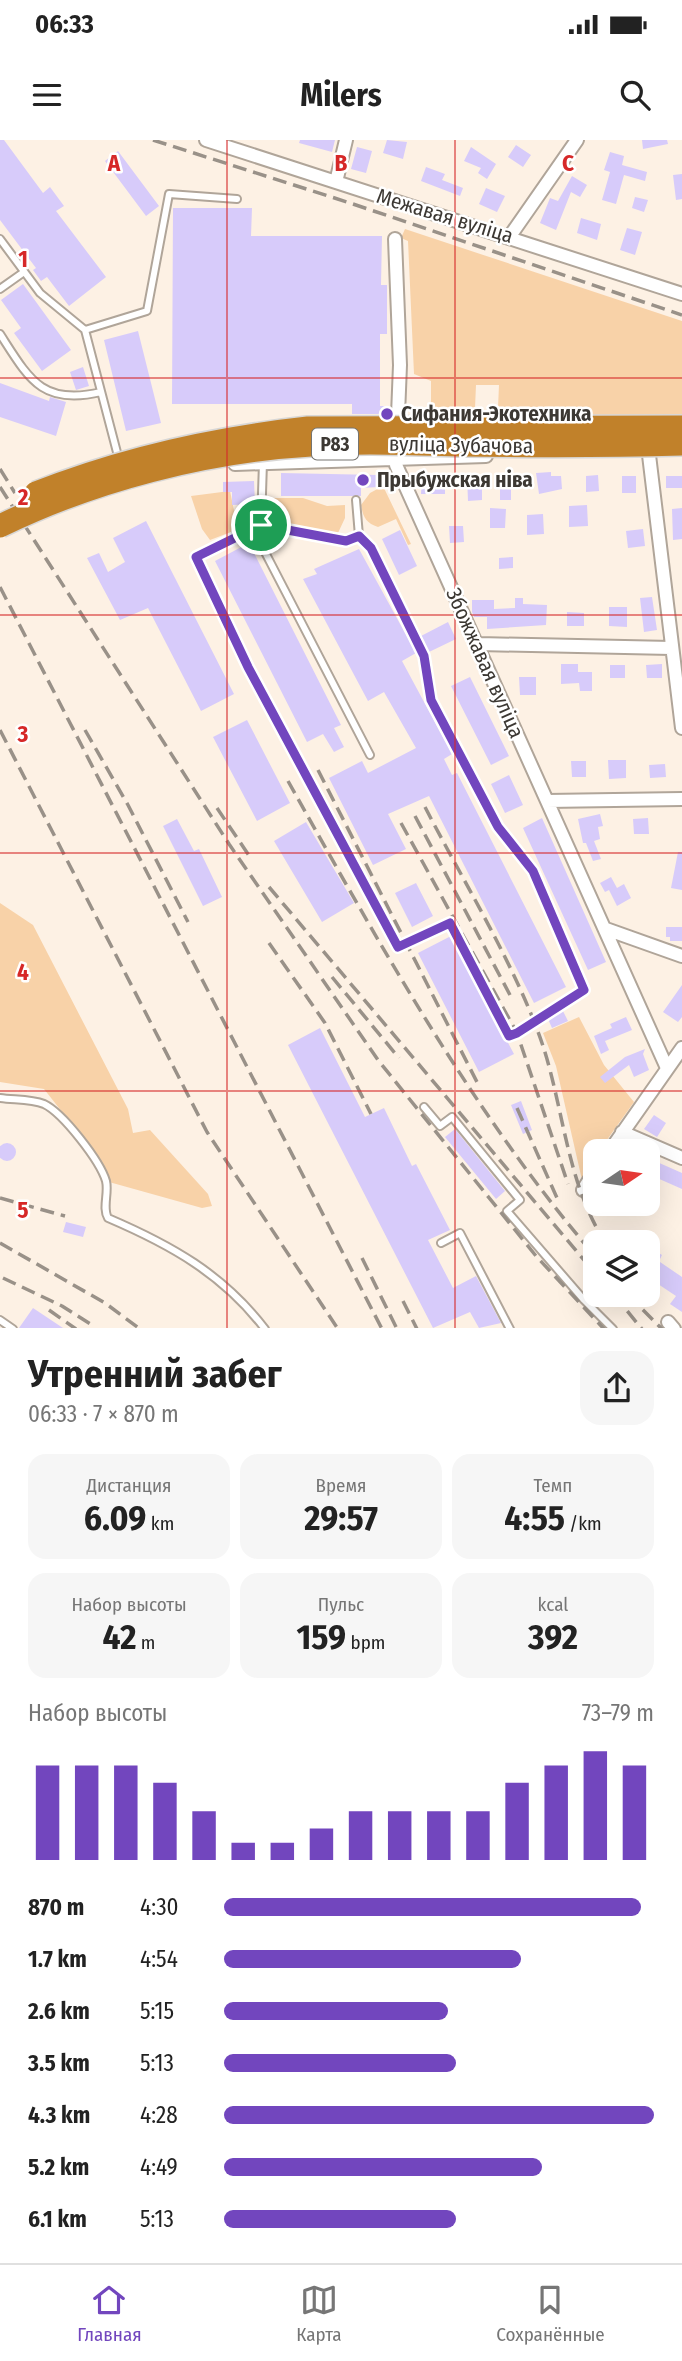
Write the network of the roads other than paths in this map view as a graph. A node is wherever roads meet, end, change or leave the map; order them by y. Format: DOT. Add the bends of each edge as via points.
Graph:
graph roads {
  1 [pos="206,140"];
  2 [pos="346,140"];
  3 [pos="577,140"];
  4 [pos="336,182"];
  5 [pos="237,198"];
  6 [pos="510,236"];
  7 [pos="0,239"];
  8 [pos="395,239"];
  9 [pos="24,272"];
  10 [pos="0,289"];
  11 [pos="682,294"];
  12 [pos="85,330"];
  13 [pos="0,334"];
  14 [pos="102,392"];
  15 [pos="682,428"];
  16 [pos="682,444"];
  17 [pos="649,455"];
  18 [pos="682,455"];
  19 [pos="394,457"];
  20 [pos="263,461"];
  21 [pos="122,472"];
  22 [pos="356,500"];
  23 [pos="0,509"];
  24 [pos="261,525"];
  25 [pos="0,526"];
  26 [pos="253,529"];
  27 [pos="359,536"];
  28 [pos="479,645"];
  29 [pos="671,648"];
  30 [pos="682,729"];
  31 [pos="370,755"];
  32 [pos="682,799"];
  33 [pos="547,801"];
  34 [pos="606,929"];
  35 [pos="682,956"];
  36 [pos="682,1048"];
  37 [pos="667,1068"];
  38 [pos="0,1098"];
  39 [pos="424,1107"];
  40 [pos="622,1132"];
  41 [pos="617,1139"];
  42 [pos="682,1158"];
  43 [pos="441,1243"];
  44 [pos="0,1320"];
  45 [pos="13,1328"];
  46 [pos="265,1328"];
  47 [pos="510,1328"];
  48 [pos="613,1328"];
  1 -- 4 [label="street, Межавая вуліца"];
  2 -- 4 [label="street"];
  3 -- 6 [label="street"];
  4 -- 6 [label="street, Межавая вуліца"];
  5 -- 12 [label="lane" via="169,194 147,311"];
  6 -- 11 [label="street, Межавая вуліца"];
  7 -- 9 [label="lane"];
  8 -- 19 [label="street, Збожжавая вуліца" via="400,365"];
  9 -- 10 [label="lane"];
  9 -- 12 [label="lane" via="40,293"];
  12 -- 14 [label="lane"];
  13 -- 14 [label="lane" via="30,380 68,397"];
  14 -- 21 [label="lane"];
  15 -- 23 [label="highway, вуліца Зубачова / Р83, bridge" via="349,427 263,433 106,468"];
  16 -- 25 [label="highway, вуліца Зубачова / Р83, bridge" via="363,443 278,448 110,484"];
  17 -- 18 [label="street"];
  17 -- 19 [label="street"];
  17 -- 29 [label="street"];
  19 -- 20 [label="street"];
  19 -- 28 [label="street, Збожжавая вуліца"];
  20 -- 21 [label="street" via="228,465 199,455"];
  20 -- 24 [label="lane"];
  22 -- 27 [label="lane"];
  24 -- 26 [label="lane"];
  24 -- 27 [label="lane" via="346,541"];
  26 -- 27 [label="lane" via="196,557 248,667 398,947 450,923 509,1036 584,990 533,871 498,827 431,700 424,656 371,548"];
  26 -- 31 [label="lane"];
  28 -- 29 [label="street"];
  28 -- 33 [label="street, Збожжавая вуліца"];
  29 -- 30 [label="street"];
  32 -- 33 [label="street"];
  33 -- 34 [label="street, Збожжавая вуліца"];
  34 -- 35 [label="street"];
  34 -- 37 [label="street, Збожжавая вуліца"];
  36 -- 37 [label="street"];
  37 -- 40 [label="street"];
  38 -- 46 [label="lane" via="32,1101 55,1112 97,1161 107,1192 108,1218 187,1255 218,1278"];
  39 -- 48 [label="lane" via="440,1126 452,1117 520,1200 507,1211"];
  40 -- 41 [label="street"];
  40 -- 42 [label="street"];
  43 -- 47 [label="lane" via="460,1233"];
  44 -- 45 [label="lane"];
}
